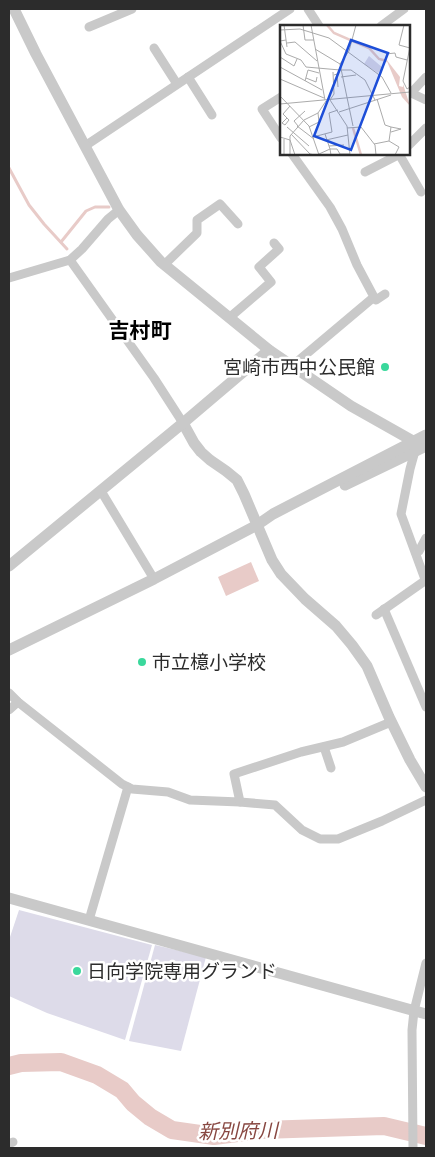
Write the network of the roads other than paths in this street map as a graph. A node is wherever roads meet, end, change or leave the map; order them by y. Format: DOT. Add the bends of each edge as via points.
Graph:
graph roads {
  1 [pos="14,9"];
  2 [pos="132,9"];
  3 [pos="290,9"];
  4 [pos="308,9"];
  5 [pos="404,9"];
  6 [pos="318,25"];
  7 [pos="381,25"];
  8 [pos="89,27"];
  9 [pos="154,48"];
  10 [pos="188,77"];
  11 [pos="426,77"];
  12 [pos="177,84"];
  13 [pos="410,93"];
  14 [pos="280,98"];
  15 [pos="426,100"];
  16 [pos="212,115"];
  17 [pos="426,128"];
  18 [pos="280,136"];
  19 [pos="410,144"];
  20 [pos="85,146"];
  21 [pos="293,155"];
  22 [pos="397,155"];
  23 [pos="400,155"];
  24 [pos="365,172"];
  25 [pos="421,192"];
  26 [pos="119,210"];
  27 [pos="238,224"];
  28 [pos="274,243"];
  29 [pos="70,260"];
  30 [pos="164,265"];
  31 [pos="9,278"];
  32 [pos="385,294"];
  33 [pos="374,297"];
  34 [pos="229,318"];
  35 [pos="269,350"];
  36 [pos="292,366"];
  37 [pos="183,423"];
  38 [pos="426,435"];
  39 [pos="414,446"];
  40 [pos="426,446"];
  41 [pos="101,491"];
  42 [pos="257,525"];
  43 [pos="426,538"];
  44 [pos="416,553"];
  45 [pos="9,566"];
  46 [pos="154,579"];
  47 [pos="426,581"];
  48 [pos="384,609"];
  49 [pos="376,615"];
  50 [pos="9,650"];
  51 [pos="9,693"];
  52 [pos="18,702"];
  53 [pos="426,708"];
  54 [pos="9,710"];
  55 [pos="391,722"];
  56 [pos="324,747"];
  57 [pos="331,768"];
  58 [pos="128,787"];
  59 [pos="426,787"];
  60 [pos="426,800"];
  61 [pos="240,802"];
  62 [pos="9,898"];
  63 [pos="89,920"];
  64 [pos="426,962"];
  65 [pos="414,1011"];
  66 [pos="426,1014"];
  67 [pos="413,1148"];
  1 -- 20 [label="street"];
  2 -- 8 [label="street"];
  3 -- 10 [label="street"];
  4 -- 6 [label="street"];
  5 -- 7 [label="street"];
  9 -- 12 [label="street"];
  10 -- 12 [label="street"];
  10 -- 16 [label="street"];
  11 -- 13 [label="street"];
  12 -- 20 [label="street"];
  13 -- 15 [label="street"];
  14 -- 18 [label="street" via="262,109"];
  17 -- 19 [label="street"];
  20 -- 26 [label="street"];
  21 -- 33 [label="street" via="330,207 356,266"];
  22 -- 24 [label="street"];
  23 -- 25 [label="street"];
  26 -- 29 [label="street"];
  26 -- 30 [label="street"];
  27 -- 30 [label="street" via="220,204 197,220 197,233"];
  28 -- 34 [label="street" via="278,250 259,268 271,282"];
  29 -- 31 [label="street"];
  29 -- 37 [label="street"];
  30 -- 34 [label="street"];
  32 -- 33 [label="street" via="376,300"];
  33 -- 36 [label="street"];
  34 -- 35 [label="street"];
  35 -- 36 [label="street"];
  35 -- 37 [label="street"];
  36 -- 39 [label="street"];
  37 -- 41 [label="street"];
  37 -- 42 [label="street" via="201,452 237,480"];
  38 -- 39 [label="street"];
  39 -- 40 [label="street"];
  39 -- 42 [label="street" via="274,520"];
  39 -- 44 [label="street" via="401,514"];
  41 -- 45 [label="street"];
  41 -- 46 [label="street"];
  42 -- 46 [label="street"];
  42 -- 55 [label="street" via="281,574 336,626 367,666"];
  43 -- 44 [label="street"];
  44 -- 47 [label="street"];
  46 -- 50 [label="street"];
  47 -- 48 [label="street"];
  48 -- 49 [label="street"];
  48 -- 53 [label="street"];
  51 -- 52 [label="street"];
  52 -- 54 [label="street"];
  52 -- 58 [label="street"];
  55 -- 56 [label="street"];
  55 -- 59 [label="street"];
  56 -- 57 [label="street"];
  56 -- 61 [label="street" via="234,774"];
  58 -- 61 [label="street" via="168,792 190,800"];
  58 -- 63 [label="street"];
  60 -- 61 [label="street" via="338,839 320,839 302,830 275,805"];
  62 -- 63 [label="street"];
  63 -- 65 [label="street"];
  64 -- 65 [label="street"];
  65 -- 66 [label="street"];
  65 -- 67 [label="street"];
}
